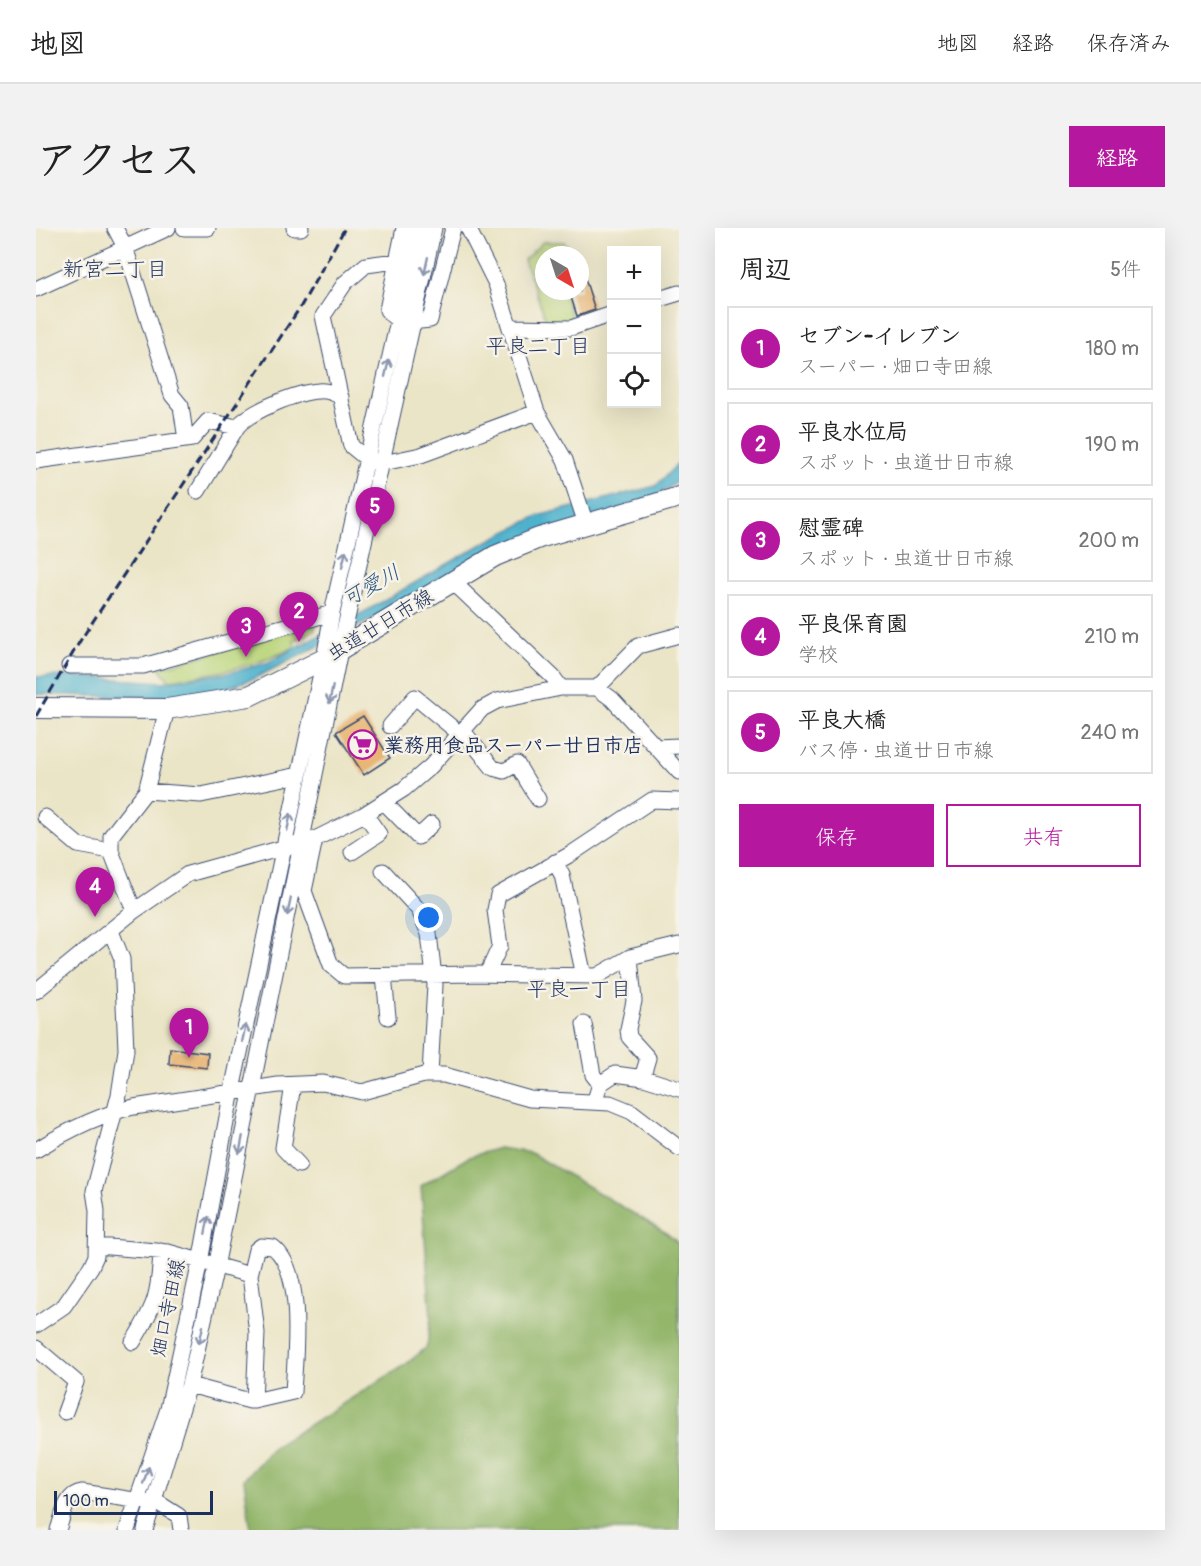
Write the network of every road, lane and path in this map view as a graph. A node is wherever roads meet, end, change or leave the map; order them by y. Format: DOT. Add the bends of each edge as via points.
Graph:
graph roads {
  1 [pos="116,228"];
  2 [pos="168,228"];
  3 [pos="184,228"];
  4 [pos="208,228"];
  5 [pos="294,228"];
  6 [pos="301,228"];
  7 [pos="404,228"];
  8 [pos="419,228"];
  9 [pos="434,228"];
  10 [pos="453,228"];
  11 [pos="468,228"];
  12 [pos="125,247"];
  13 [pos="396,261"];
  14 [pos="36,289"];
  15 [pos="679,292"];
  16 [pos="661,299"];
  17 [pos="607,316"];
  18 [pos="406,321"];
  19 [pos="511,327"];
  20 [pos="341,397"];
  21 [pos="537,412"];
  22 [pos="237,426"];
  23 [pos="186,440"];
  24 [pos="367,459"];
  25 [pos="36,460"];
  26 [pos="383,463"];
  27 [pos="198,491"];
  28 [pos="679,497"];
  29 [pos="586,520"];
  30 [pos="452,582"];
  31 [pos="331,614"];
  32 [pos="679,636"];
  33 [pos="334,649"];
  34 [pos="69,666"];
  35 [pos="561,688"];
  36 [pos="597,688"];
  37 [pos="36,708"];
  38 [pos="167,710"];
  39 [pos="390,726"];
  40 [pos="461,732"];
  41 [pos="679,746"];
  42 [pos="656,747"];
  43 [pos="679,772"];
  44 [pos="299,775"];
  45 [pos="146,791"];
  46 [pos="538,799"];
  47 [pos="679,801"];
  48 [pos="384,802"];
  49 [pos="364,814"];
  50 [pos="45,816"];
  51 [pos="432,825"];
  52 [pos="309,840"];
  53 [pos="283,849"];
  54 [pos="111,851"];
  55 [pos="352,852"];
  56 [pos="555,862"];
  57 [pos="383,871"];
  58 [pos="134,911"];
  59 [pos="111,931"];
  60 [pos="679,945"];
  61 [pos="630,957"];
  62 [pos="487,974"];
  63 [pos="384,976"];
  64 [pos="434,976"];
  65 [pos="584,976"];
  66 [pos="36,991"];
  67 [pos="388,1017"];
  68 [pos="582,1029"];
  69 [pos="430,1074"];
  70 [pos="642,1078"];
  71 [pos="600,1084"];
  72 [pos="293,1085"];
  73 [pos="252,1087"];
  74 [pos="679,1089"];
  75 [pos="232,1090"];
  76 [pos="595,1100"];
  77 [pos="113,1113"];
  78 [pos="679,1148"];
  79 [pos="36,1150"];
  80 [pos="299,1165"];
  81 [pos="97,1246"];
  82 [pos="161,1251"];
  83 [pos="200,1262"];
  84 [pos="216,1267"];
  85 [pos="250,1275"];
  86 [pos="36,1324"];
  87 [pos="133,1342"];
  88 [pos="36,1348"];
  89 [pos="189,1385"];
  90 [pos="254,1401"];
  91 [pos="65,1412"];
  92 [pos="137,1500"];
  93 [pos="154,1503"];
  94 [pos="58,1530"];
  95 [pos="127,1530"];
  96 [pos="145,1530"];
  97 [pos="181,1530"];
  1 -- 12 [label="street"];
  2 -- 12 [label="street"];
  3 -- 4 [label="street"];
  5 -- 6 [label="street"];
  7 -- 13 [label="street"];
  8 -- 18 [label="street"];
  9 -- 18 [label="street, one-way"];
  10 -- 18 [label="street" via="430,320"];
  11 -- 19 [label="street" via="496,284"];
  12 -- 14 [label="street"];
  12 -- 23 [label="street" via="172,395 181,406"];
  13 -- 18 [label="street" via="387,310"];
  13 -- 20 [label="street" via="366,265 345,283 324,316"];
  15 -- 16 [label="street"];
  17 -- 19 [label="street" via="571,328"];
  24 -- 18 [label="street, one-way"];
  18 -- 26 [label="street"];
  19 -- 21 [label="street"];
  20 -- 22 [label="street" via="328,391 310,392 250,414"];
  20 -- 24 [label="street" via="351,446"];
  21 -- 26 [label="street" via="421,454"];
  21 -- 29 [label="street" via="566,460"];
  22 -- 23 [label="street" via="211,420"];
  22 -- 27 [label="street"];
  23 -- 25 [label="street"];
  24 -- 26 [label="street"];
  31 -- 24 [label="street, one-way"];
  26 -- 33 [label="street" via="350,610"];
  28 -- 29 [label="main road, 虫道廿日市線"];
  29 -- 30 [label="main road, 虫道廿日市線" via="495,556"];
  30 -- 33 [label="main road, 虫道廿日市線"];
  30 -- 35 [label="street" via="554,677"];
  31 -- 33 [label="street"];
  31 -- 34 [label="street" via="143,666"];
  32 -- 36 [label="street" via="638,646"];
  33 -- 38 [label="main road, 虫道廿日市線" via="249,696"];
  33 -- 44 [label="street, 畑口寺田線"];
  33 -- 52 [label="street, one-way"];
  35 -- 36 [label="street"];
  35 -- 40 [label="street" via="497,701 482,709"];
  36 -- 42 [label="street"];
  37 -- 38 [label="main road, 虫道廿日市線"];
  38 -- 45 [label="street"];
  39 -- 40 [label="street" via="415,697"];
  40 -- 46 [label="street" via="493,768 504,771 517,764"];
  40 -- 48 [label="street" via="431,766"];
  41 -- 42 [label="street"];
  42 -- 43 [label="street"];
  44 -- 45 [label="street" via="201,795"];
  53 -- 44 [label="street, 畑口寺田線, one-way"];
  45 -- 54 [label="street" via="111,836"];
  47 -- 56 [label="street" via="652,800"];
  48 -- 49 [label="street"];
  48 -- 51 [label="street" via="415,841"];
  49 -- 52 [label="street"];
  49 -- 55 [label="street" via="379,834"];
  50 -- 54 [label="street" via="78,845"];
  52 -- 53 [label="street"];
  52 -- 63 [label="street" via="304,891 331,965 344,976"];
  52 -- 73 [label="street, one-way"];
  53 -- 58 [label="street" via="188,874"];
  75 -- 53 [label="street, 畑口寺田線, one-way"];
  54 -- 58 [label="street"];
  56 -- 62 [label="street" via="498,895 495,910 500,946"];
  56 -- 65 [label="street" via="562,875"];
  57 -- 64 [label="street" via="418,910 429,934"];
  58 -- 59 [label="street"];
  59 -- 66 [label="street"];
  59 -- 77 [label="street" via="122,959 126,1012 125,1057"];
  60 -- 61 [label="street"];
  61 -- 65 [label="street" via="597,976"];
  61 -- 70 [label="street" via="634,1001 628,1029 629,1037 648,1058"];
  62 -- 64 [label="street"];
  62 -- 65 [label="street"];
  63 -- 64 [label="street"];
  63 -- 67 [label="street"];
  64 -- 69 [label="street"];
  68 -- 71 [label="street" via="593,1075"];
  69 -- 72 [label="street" via="362,1092 324,1083"];
  69 -- 76 [label="street" via="530,1099"];
  70 -- 71 [label="street" via="615,1074"];
  70 -- 74 [label="street"];
  71 -- 76 [label="street"];
  72 -- 73 [label="street"];
  72 -- 80 [label="street" via="283,1149"];
  73 -- 75 [label="street"];
  73 -- 84 [label="street, one-way"];
  75 -- 77 [label="street"];
  83 -- 75 [label="street, 畑口寺田線, one-way"];
  76 -- 78 [label="street" via="632,1112"];
  77 -- 79 [label="street" via="64,1133"];
  77 -- 81 [label="street" via="94,1191"];
  81 -- 82 [label="street"];
  81 -- 86 [label="street" via="94,1262 72,1297 55,1314"];
  82 -- 83 [label="street"];
  82 -- 87 [label="street" via="159,1292"];
  83 -- 84 [label="street"];
  92 -- 83 [label="street, 畑口寺田線, one-way" via="168,1409"];
  84 -- 85 [label="street"];
  84 -- 89 [label="street, one-way"];
  85 -- 90 [label="street" via="257,1333"];
  85 -- 90 [label="street" via="256,1250 261,1246 279,1251 297,1316 293,1392"];
  88 -- 91 [label="street" via="76,1382"];
  89 -- 90 [label="street"];
  89 -- 93 [label="street"];
  92 -- 93 [label="street"];
  92 -- 94 [label="street" via="76,1493 69,1500"];
  92 -- 95 [label="street, 畑口寺田線"];
  93 -- 96 [label="street"];
  93 -- 97 [label="street" via="179,1516"];
}
